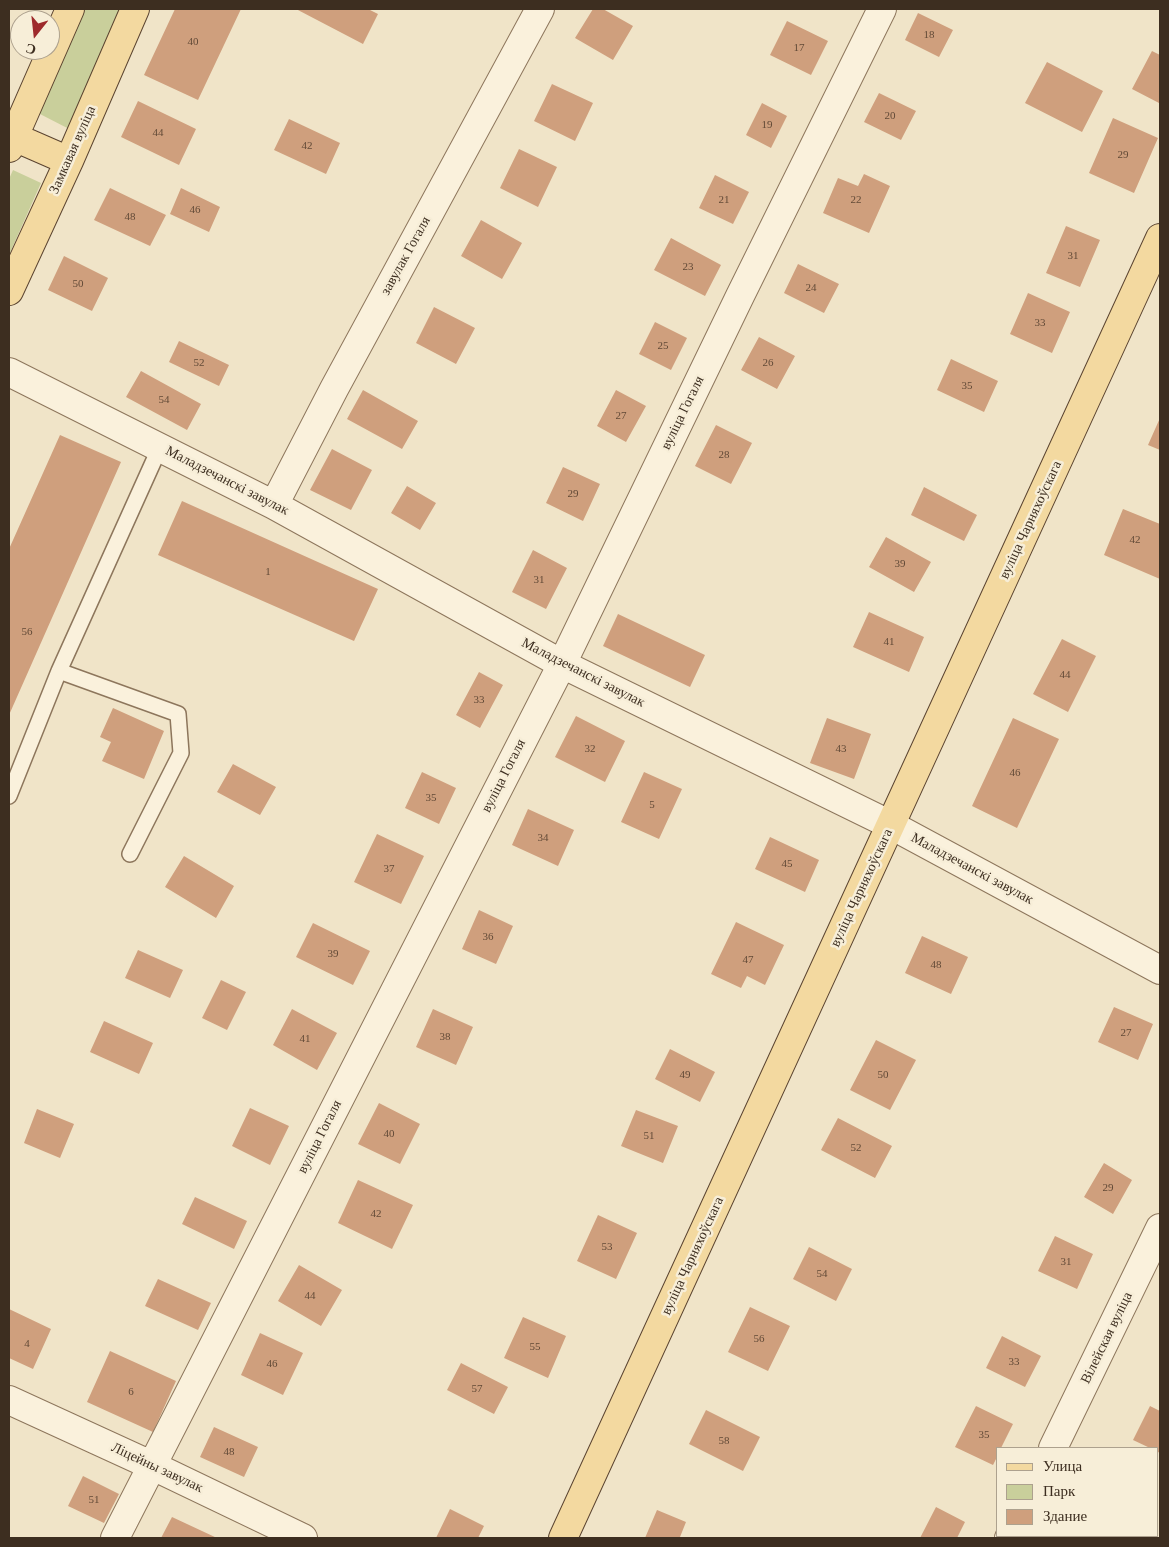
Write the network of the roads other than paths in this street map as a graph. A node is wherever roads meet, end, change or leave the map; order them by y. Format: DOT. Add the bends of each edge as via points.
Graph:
graph roads {
  1 [pos="70,9"];
  2 [pos="135,9"];
  3 [pos="540,9"];
  4 [pos="882,9"];
  5 [pos="13,131"];
  6 [pos="69,161"];
  7 [pos="1160,238"];
  8 [pos="9,291"];
  9 [pos="9,372"];
  10 [pos="160,448"];
  11 [pos="274,505"];
  12 [pos="562,664"];
  13 [pos="59,671"];
  14 [pos="9,796"];
  15 [pos="891,825"];
  16 [pos="130,854"];
  17 [pos="1160,970"];
  18 [pos="1160,1228"];
  19 [pos="9,1400"];
  20 [pos="1053,1447"];
  21 [pos="153,1466"];
  22 [pos="115,1538"];
  23 [pos="304,1538"];
  24 [pos="563,1538"];
  1 -- 5 [label="main road"];
  2 -- 6 [label="main road, Замкавая вуліца"];
  3 -- 11 [label="street, завулак Гогаля" via="343,371"];
  4 -- 12 [label="street, вуліца Гогаля"];
  5 -- 6 [label="main road"];
  6 -- 8 [label="main road, Замкавая вуліца"];
  7 -- 15 [label="main road, вуліца Чарняхоўскага"];
  9 -- 10 [label="street, Маладзечанскі завулак"];
  10 -- 11 [label="street, Маладзечанскі завулак"];
  10 -- 13 [label="lane"];
  11 -- 12 [label="street, Маладзечанскі завулак"];
  12 -- 15 [label="street, Маладзечанскі завулак"];
  12 -- 21 [label="street, вуліца Гогаля"];
  13 -- 14 [label="lane"];
  13 -- 16 [label="lane" via="178,714 181,753"];
  15 -- 17 [label="street, Маладзечанскі завулак"];
  15 -- 24 [label="main road, вуліца Чарняхоўскага"];
  18 -- 20 [label="street, Вілейская вуліца"];
  19 -- 21 [label="street, Ліцейны завулак"];
  21 -- 22 [label="street, вуліца Гогаля"];
  21 -- 23 [label="street, Ліцейны завулак"];
}
